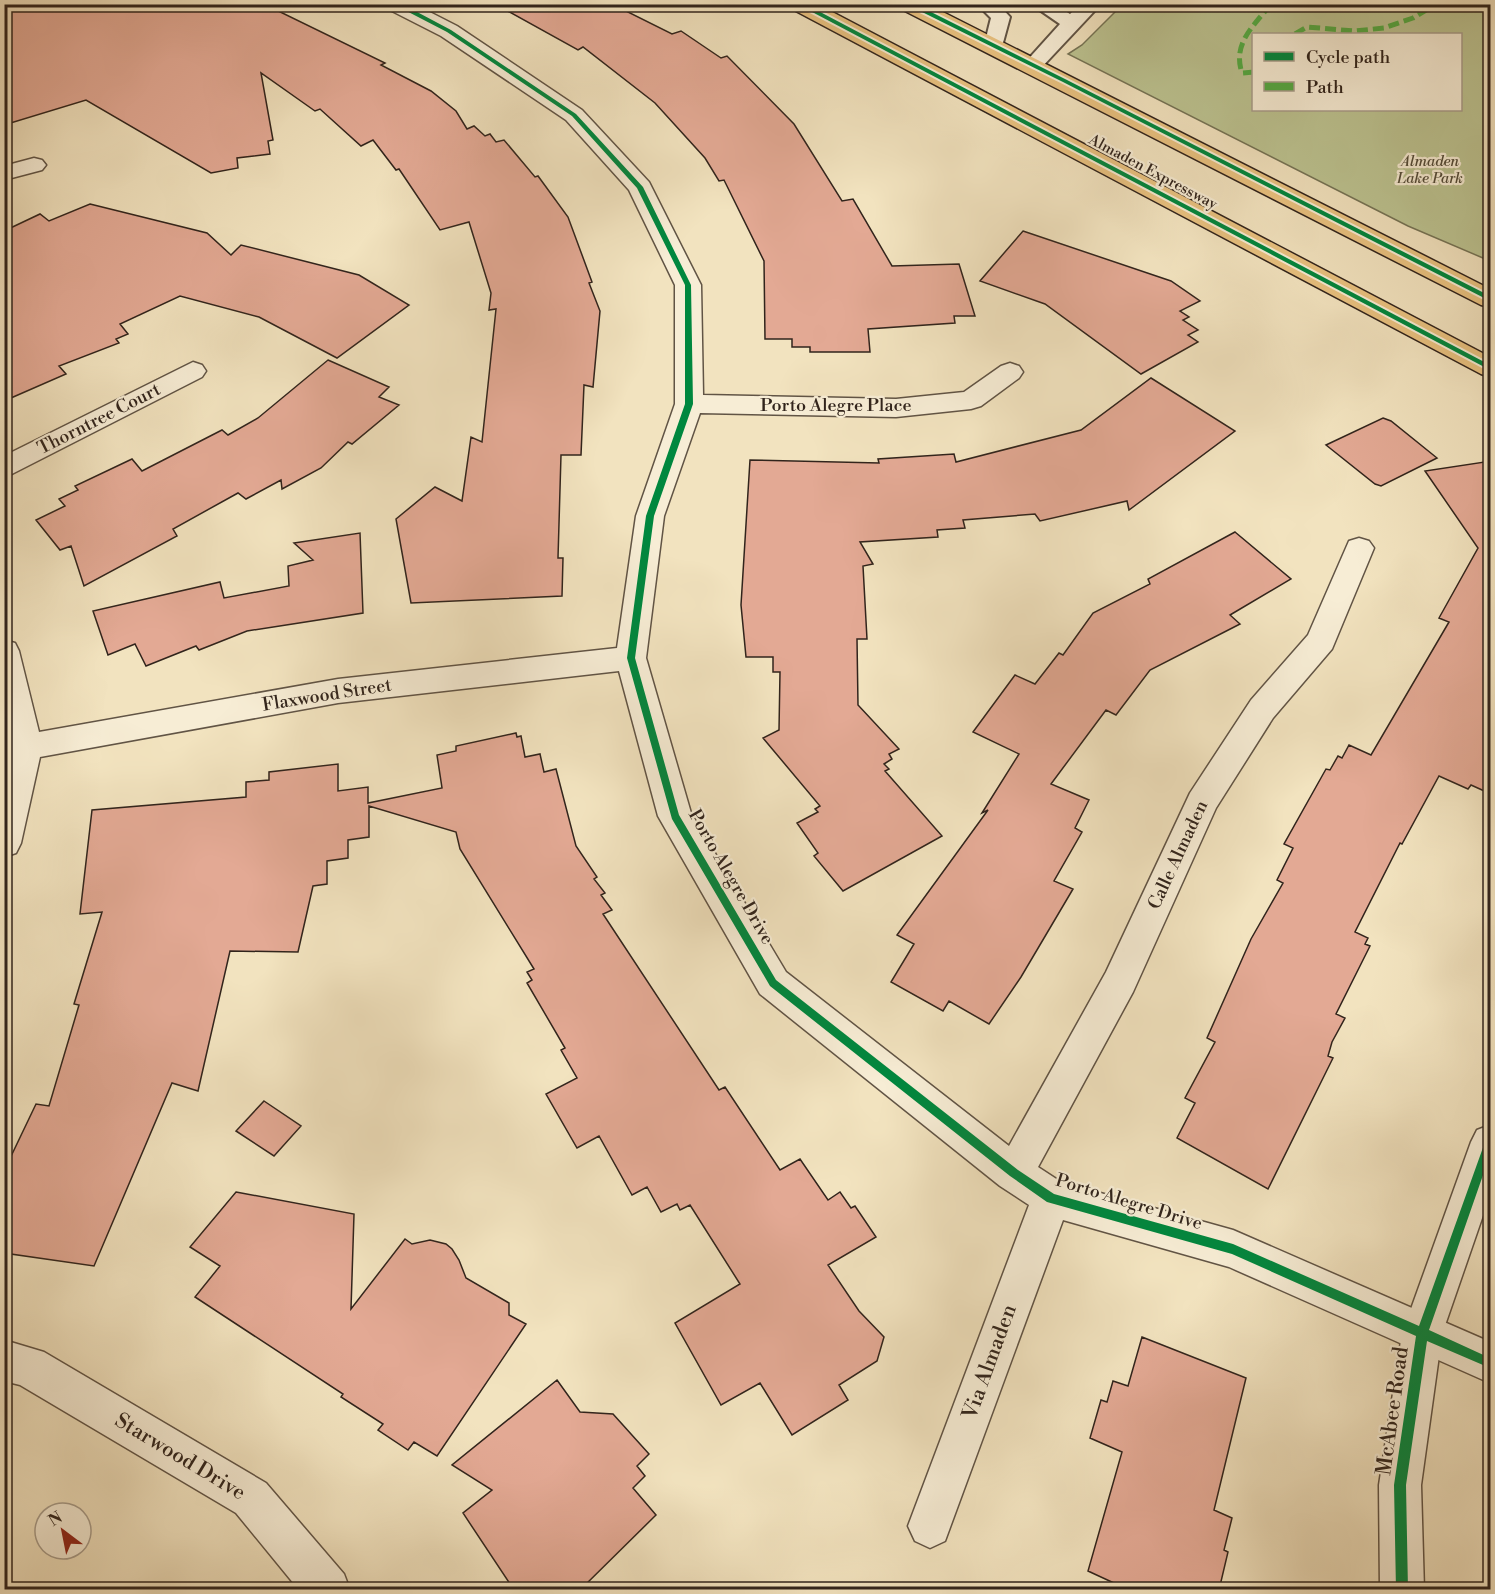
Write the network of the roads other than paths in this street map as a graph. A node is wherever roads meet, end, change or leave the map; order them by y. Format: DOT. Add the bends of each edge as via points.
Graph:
graph roads {
  1 [pos="396,4"];
  2 [pos="800,4"];
  3 [pos="909,4"];
  4 [pos="986,4"];
  5 [pos="1040,4"];
  6 [pos="1092,4"];
  7 [pos="1071,23"];
  8 [pos="994,46"];
  9 [pos="1033,65"];
  10 [pos="34,165"];
  11 [pos="4,173"];
  12 [pos="1486,294"];
  13 [pos="1491,368"];
  14 [pos="193,371"];
  15 [pos="1010,372"];
  16 [pos="689,404"];
  17 [pos="4,468"];
  18 [pos="1359,548"];
  19 [pos="4,651"];
  20 [pos="631,658"];
  21 [pos="26,747"];
  22 [pos="4,843"];
  23 [pos="1491,1142"];
  24 [pos="1014,1173"];
  25 [pos="1051,1198"];
  26 [pos="1422,1334"];
  27 [pos="4,1360"];
  28 [pos="1491,1363"];
  29 [pos="930,1526"];
  30 [pos="328,1590"];
  31 [pos="1402,1590"];
  1 -- 16 [label="street, Porto Alegre Drive" via="449,31 574,115 640,186 688,285"];
  2 -- 13 [label="main road, Almaden Expressway"];
  3 -- 8 [label="main road"];
  4 -- 8 [label="lane" via="1000,17"];
  5 -- 7 [label="lane"];
  6 -- 7 [label="lane"];
  7 -- 9 [label="lane"];
  8 -- 9 [label="main road"];
  9 -- 12 [label="main road"];
  10 -- 11 [label="street"];
  14 -- 17 [label="street, Thorntree Court"];
  15 -- 16 [label="street, Porto Alegre Place" via="971,400 896,408"];
  16 -- 20 [label="street, Porto Alegre Drive" via="650,516"];
  18 -- 24 [label="street, Calle Almaden" via="1321,641 1262,709 1202,802 1120,981"];
  19 -- 21 [label="street"];
  20 -- 21 [label="street, Flaxwood Street" via="338,691"];
  20 -- 24 [label="street, Porto Alegre Drive" via="675,816 773,983"];
  21 -- 22 [label="street"];
  23 -- 26 [label="street, McAbee Road"];
  24 -- 25 [label="street, Porto Alegre Drive"];
  25 -- 26 [label="street, Porto Alegre Drive" via="1233,1249"];
  25 -- 29 [label="street, Via Almaden"];
  26 -- 28 [label="street, Porto Alegre Drive"];
  26 -- 31 [label="street, McAbee Road" via="1400,1485"];
  27 -- 30 [label="street, Starwood Drive" via="28,1367 251,1498"];
}
